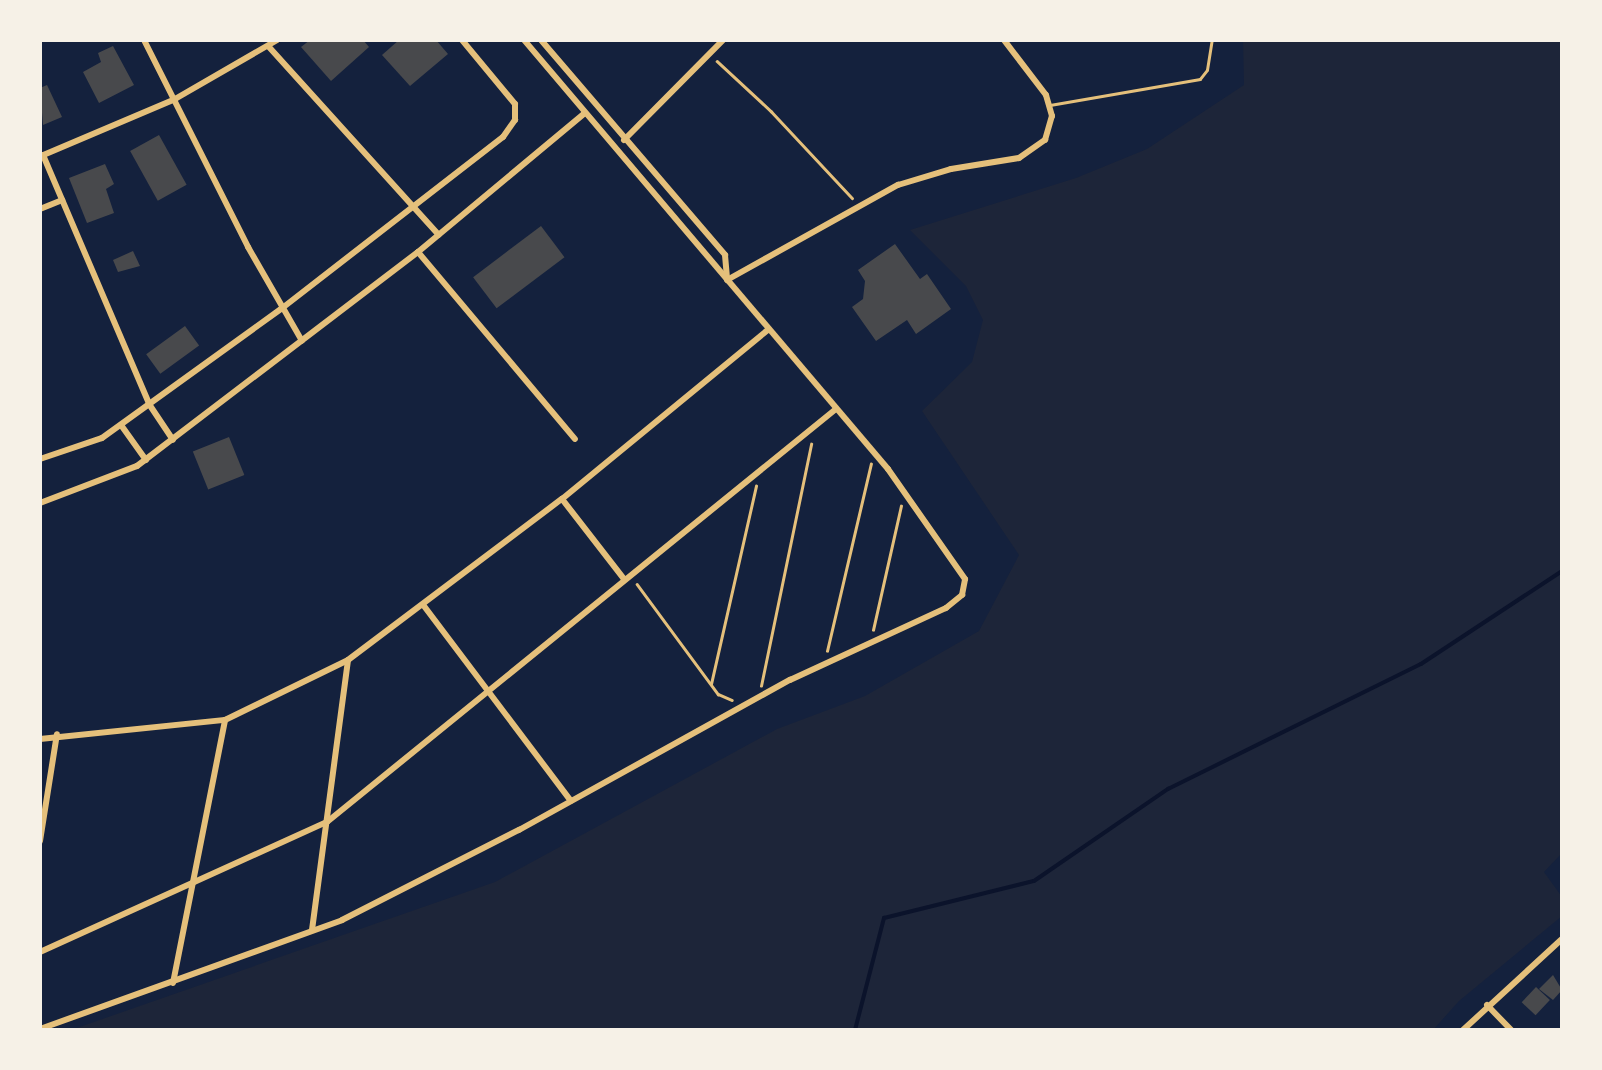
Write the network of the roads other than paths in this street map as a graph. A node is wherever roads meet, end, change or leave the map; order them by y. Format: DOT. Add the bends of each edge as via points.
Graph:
graph roads {
  1 [pos="144,40"];
  2 [pos="277,40"];
  3 [pos="462,40"];
  4 [pos="524,40"];
  5 [pos="723,40"];
  6 [pos="1004,40"];
  7 [pos="1212,40"];
  8 [pos="542,44"];
  9 [pos="269,47"];
  10 [pos="175,99"];
  11 [pos="1048,106"];
  12 [pos="586,114"];
  13 [pos="624,140"];
  14 [pos="42,156"];
  15 [pos="62,200"];
  16 [pos="412,208"];
  17 [pos="40,209"];
  18 [pos="439,235"];
  19 [pos="418,252"];
  20 [pos="726,280"];
  21 [pos="281,310"];
  22 [pos="768,330"];
  23 [pos="302,342"];
  24 [pos="149,404"];
  25 [pos="836,409"];
  26 [pos="121,424"];
  27 [pos="173,440"];
  28 [pos="575,440"];
  29 [pos="40,459"];
  30 [pos="146,460"];
  31 [pos="562,499"];
  32 [pos="40,503"];
  33 [pos="627,577"];
  34 [pos="424,606"];
  35 [pos="348,660"];
  36 [pos="489,693"];
  37 [pos="225,720"];
  38 [pos="58,734"];
  39 [pos="40,738"];
  40 [pos="571,801"];
  41 [pos="327,822"];
  42 [pos="40,841"];
  43 [pos="194,886"];
  44 [pos="312,930"];
  45 [pos="1562,939"];
  46 [pos="40,952"];
  47 [pos="173,984"];
  48 [pos="1487,1005"];
  49 [pos="40,1029"];
  50 [pos="1463,1030"];
  51 [pos="1511,1030"];
  1 -- 10 [label="street"];
  2 -- 9 [label="street"];
  3 -- 16 [label="street" via="510,95 516,120"];
  4 -- 12 [label="street"];
  5 -- 13 [label="street"];
  6 -- 11 [label="street"];
  7 -- 11 [label="lane" via="1200,78"];
  8 -- 13 [label="street"];
  9 -- 10 [label="street"];
  9 -- 16 [label="street"];
  10 -- 14 [label="street"];
  10 -- 21 [label="street"];
  11 -- 20 [label="street" via="1052,116 1044,140 1019,158 916,180"];
  12 -- 18 [label="street"];
  12 -- 20 [label="street"];
  13 -- 20 [label="street" via="726,255"];
  14 -- 15 [label="street"];
  15 -- 17 [label="street"];
  15 -- 24 [label="street"];
  16 -- 18 [label="street"];
  16 -- 21 [label="street"];
  18 -- 19 [label="street"];
  19 -- 23 [label="street"];
  19 -- 28 [label="street"];
  20 -- 22 [label="street"];
  21 -- 23 [label="street"];
  21 -- 24 [label="street"];
  22 -- 25 [label="street"];
  22 -- 31 [label="street"];
  23 -- 27 [label="street"];
  24 -- 26 [label="street"];
  24 -- 27 [label="street"];
  25 -- 33 [label="street"];
  25 -- 40 [label="street" via="904,492 965,579 965,589 954,603 748,702"];
  26 -- 29 [label="street" via="102,438"];
  26 -- 30 [label="street"];
  27 -- 30 [label="street"];
  30 -- 32 [label="street"];
  31 -- 33 [label="street"];
  31 -- 34 [label="street"];
  33 -- 36 [label="street"];
  34 -- 35 [label="street"];
  34 -- 36 [label="street"];
  35 -- 37 [label="street"];
  35 -- 41 [label="street"];
  36 -- 40 [label="street"];
  36 -- 41 [label="street"];
  37 -- 38 [label="street"];
  37 -- 43 [label="street"];
  38 -- 39 [label="street"];
  38 -- 42 [label="street"];
  40 -- 44 [label="street"];
  41 -- 43 [label="street"];
  41 -- 44 [label="street"];
  43 -- 46 [label="street"];
  43 -- 47 [label="street"];
  44 -- 47 [label="street"];
  45 -- 48 [label="street"];
  47 -- 49 [label="street"];
  48 -- 50 [label="street"];
  48 -- 51 [label="street"];
}
